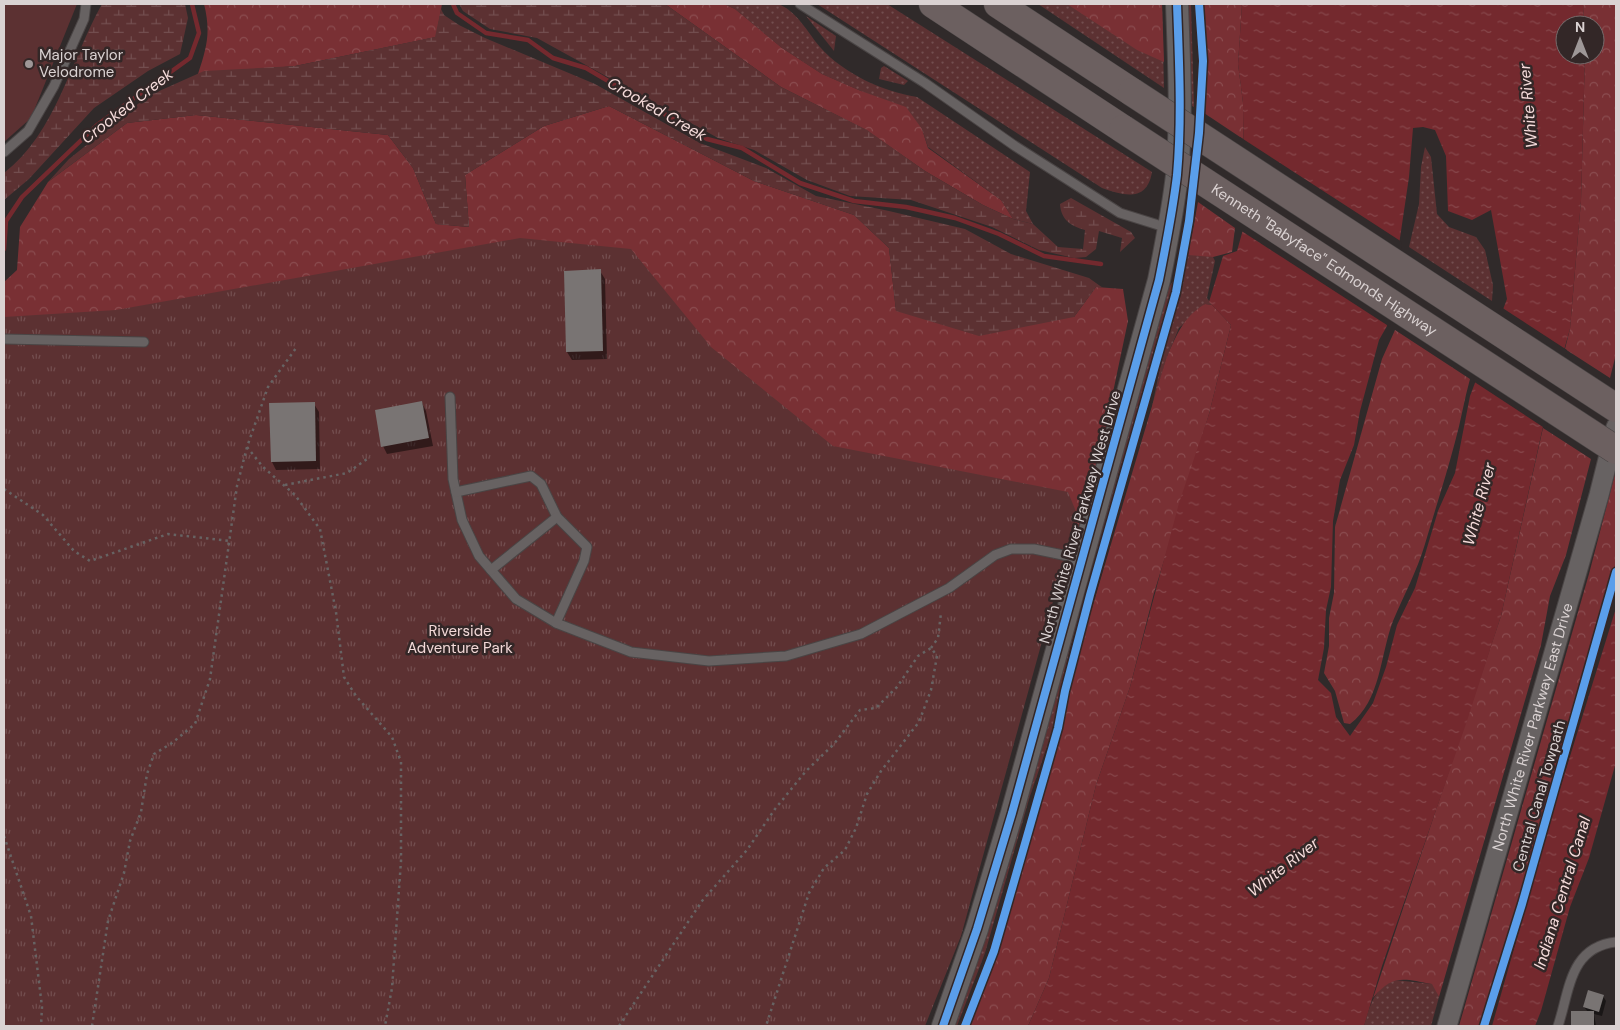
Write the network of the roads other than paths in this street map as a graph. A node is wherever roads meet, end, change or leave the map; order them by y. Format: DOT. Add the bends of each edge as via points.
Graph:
graph roads {
  1 [pos="86,4"];
  2 [pos="800,4"];
  3 [pos="933,4"];
  4 [pos="998,4"];
  5 [pos="1177,4"];
  6 [pos="4,152"];
  7 [pos="1170,229"];
  8 [pos="4,339"];
  9 [pos="144,342"];
  10 [pos="450,397"];
  11 [pos="1616,408"];
  12 [pos="1616,427"];
  13 [pos="1616,450"];
  14 [pos="456,492"];
  15 [pos="557,517"];
  16 [pos="1082,559"];
  17 [pos="491,570"];
  18 [pos="556,623"];
  19 [pos="1616,942"];
  20 [pos="943,1026"];
  21 [pos="1447,1026"];
  22 [pos="1558,1026"];
  1 -- 6 [label="lane" via="84,19 54,86 28,131"];
  2 -- 7 [label="lane" via="1120,213"];
  3 -- 13 [label="highway, Kenneth \"Babyface\" Edmonds Highway, bridge"];
  4 -- 11 [label="highway, bridge"];
  5 -- 7 [label="street, North White River Parkway West Drive" via="1180,120"];
  7 -- 16 [label="street, North White River Parkway West Drive" via="1146,334"];
  8 -- 9 [label="lane"];
  10 -- 14 [label="lane" via="450,438"];
  12 -- 21 [label="street, North White River Parkway East Drive"];
  14 -- 15 [label="lane" via="531,476 541,484"];
  14 -- 17 [label="lane" via="462,520"];
  15 -- 17 [label="lane"];
  15 -- 18 [label="lane" via="587,547 584,561"];
  16 -- 18 [label="lane" via="1034,549 1011,549 995,555 949,588 861,634 786,656 709,661 631,652"];
  16 -- 20 [label="street, North White River Parkway West Drive" via="989,890"];
  17 -- 18 [label="lane" via="516,599"];
  19 -- 22 [label="lane" via="1601,944 1583,956 1576,968"];
}
